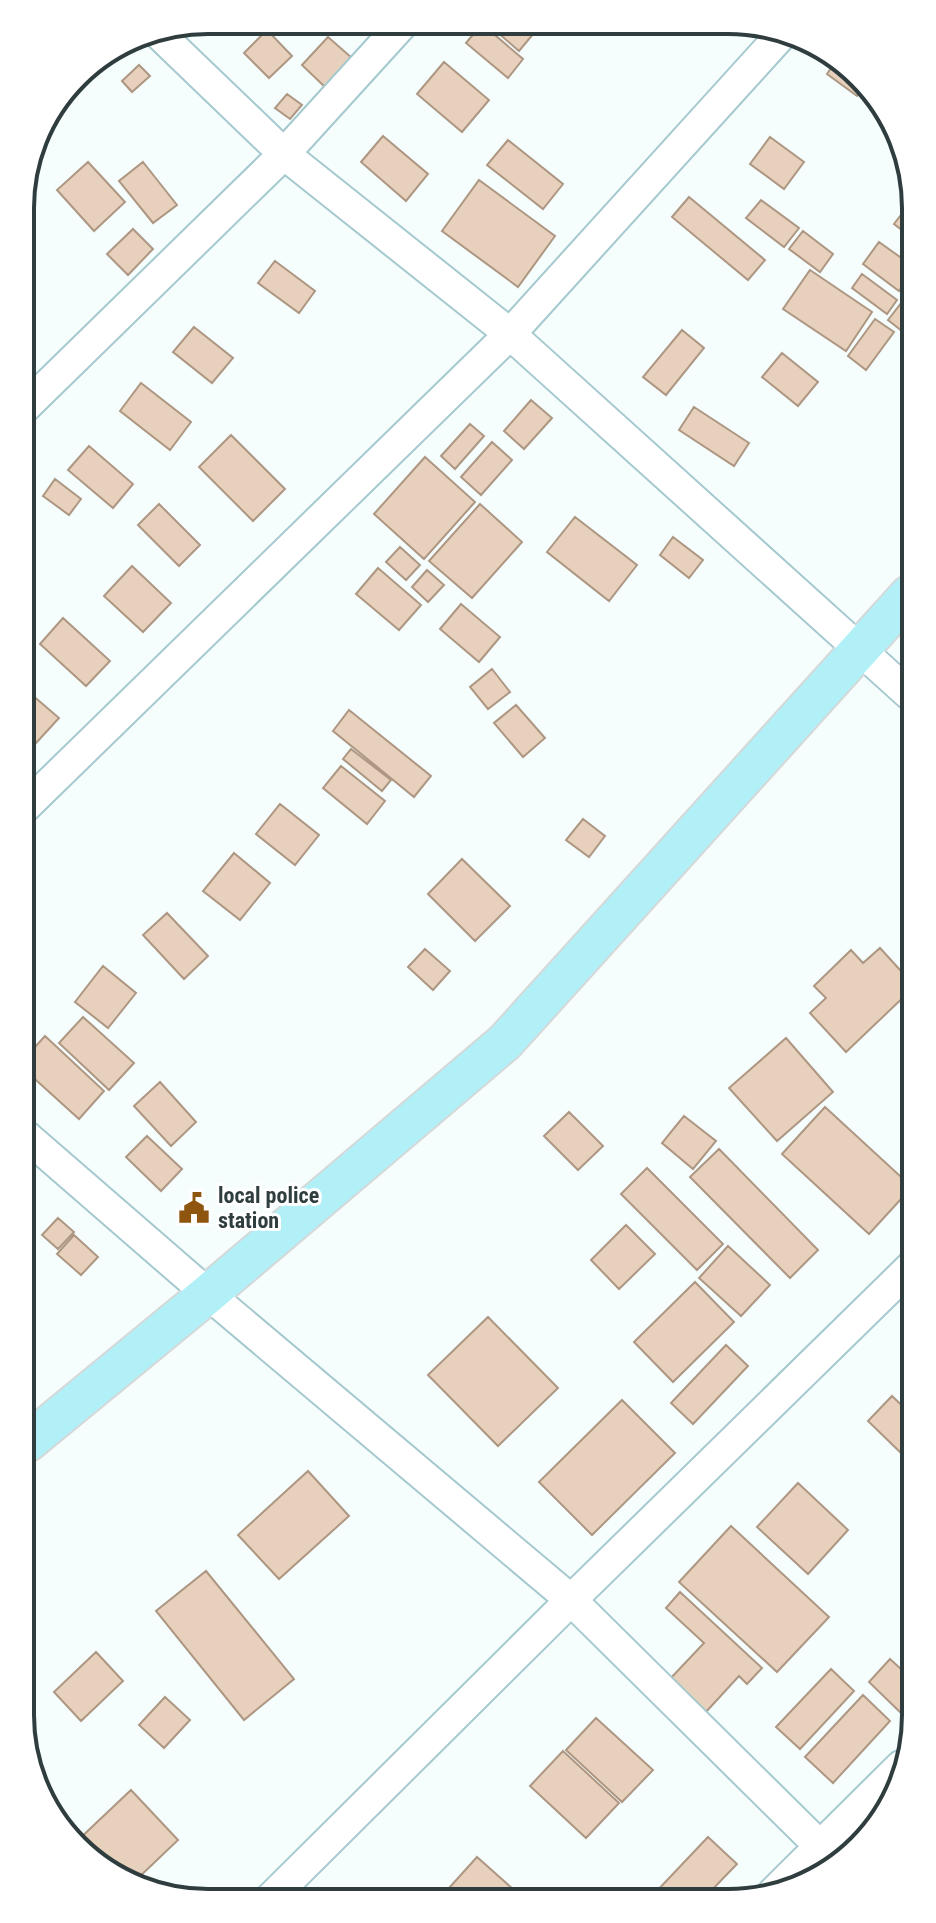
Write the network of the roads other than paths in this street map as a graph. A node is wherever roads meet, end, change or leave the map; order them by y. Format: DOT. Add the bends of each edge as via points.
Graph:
graph roads {
  1 [pos="393,34"];
  2 [pos="165,40"];
  3 [pos="776,41"];
  4 [pos="284,154"];
  5 [pos="510,334"];
  6 [pos="34,398"];
  7 [pos="902,603"];
  8 [pos="860,649"];
  9 [pos="902,688"];
  10 [pos="34,798"];
  11 [pos="34,1143"];
  12 [pos="902,1276"];
  13 [pos="208,1294"];
  14 [pos="34,1437"];
  15 [pos="571,1600"];
  16 [pos="889,1780"];
  17 [pos="827,1854"];
  18 [pos="801,1873"];
  19 [pos="280,1889"];
  1 -- 4 [label="street"];
  2 -- 4 [label="street"];
  3 -- 5 [label="street"];
  4 -- 5 [label="street"];
  4 -- 6 [label="street"];
  5 -- 8 [label="street"];
  5 -- 10 [label="street"];
  7 -- 8 [label="main road"];
  8 -- 9 [label="street"];
  8 -- 13 [label="main road" via="505,1042"];
  11 -- 13 [label="street"];
  12 -- 15 [label="street"];
  13 -- 14 [label="main road"];
  13 -- 15 [label="street"];
  15 -- 17 [label="street"];
  15 -- 19 [label="street"];
  16 -- 17 [label="street"];
  17 -- 18 [label="street"];
}
